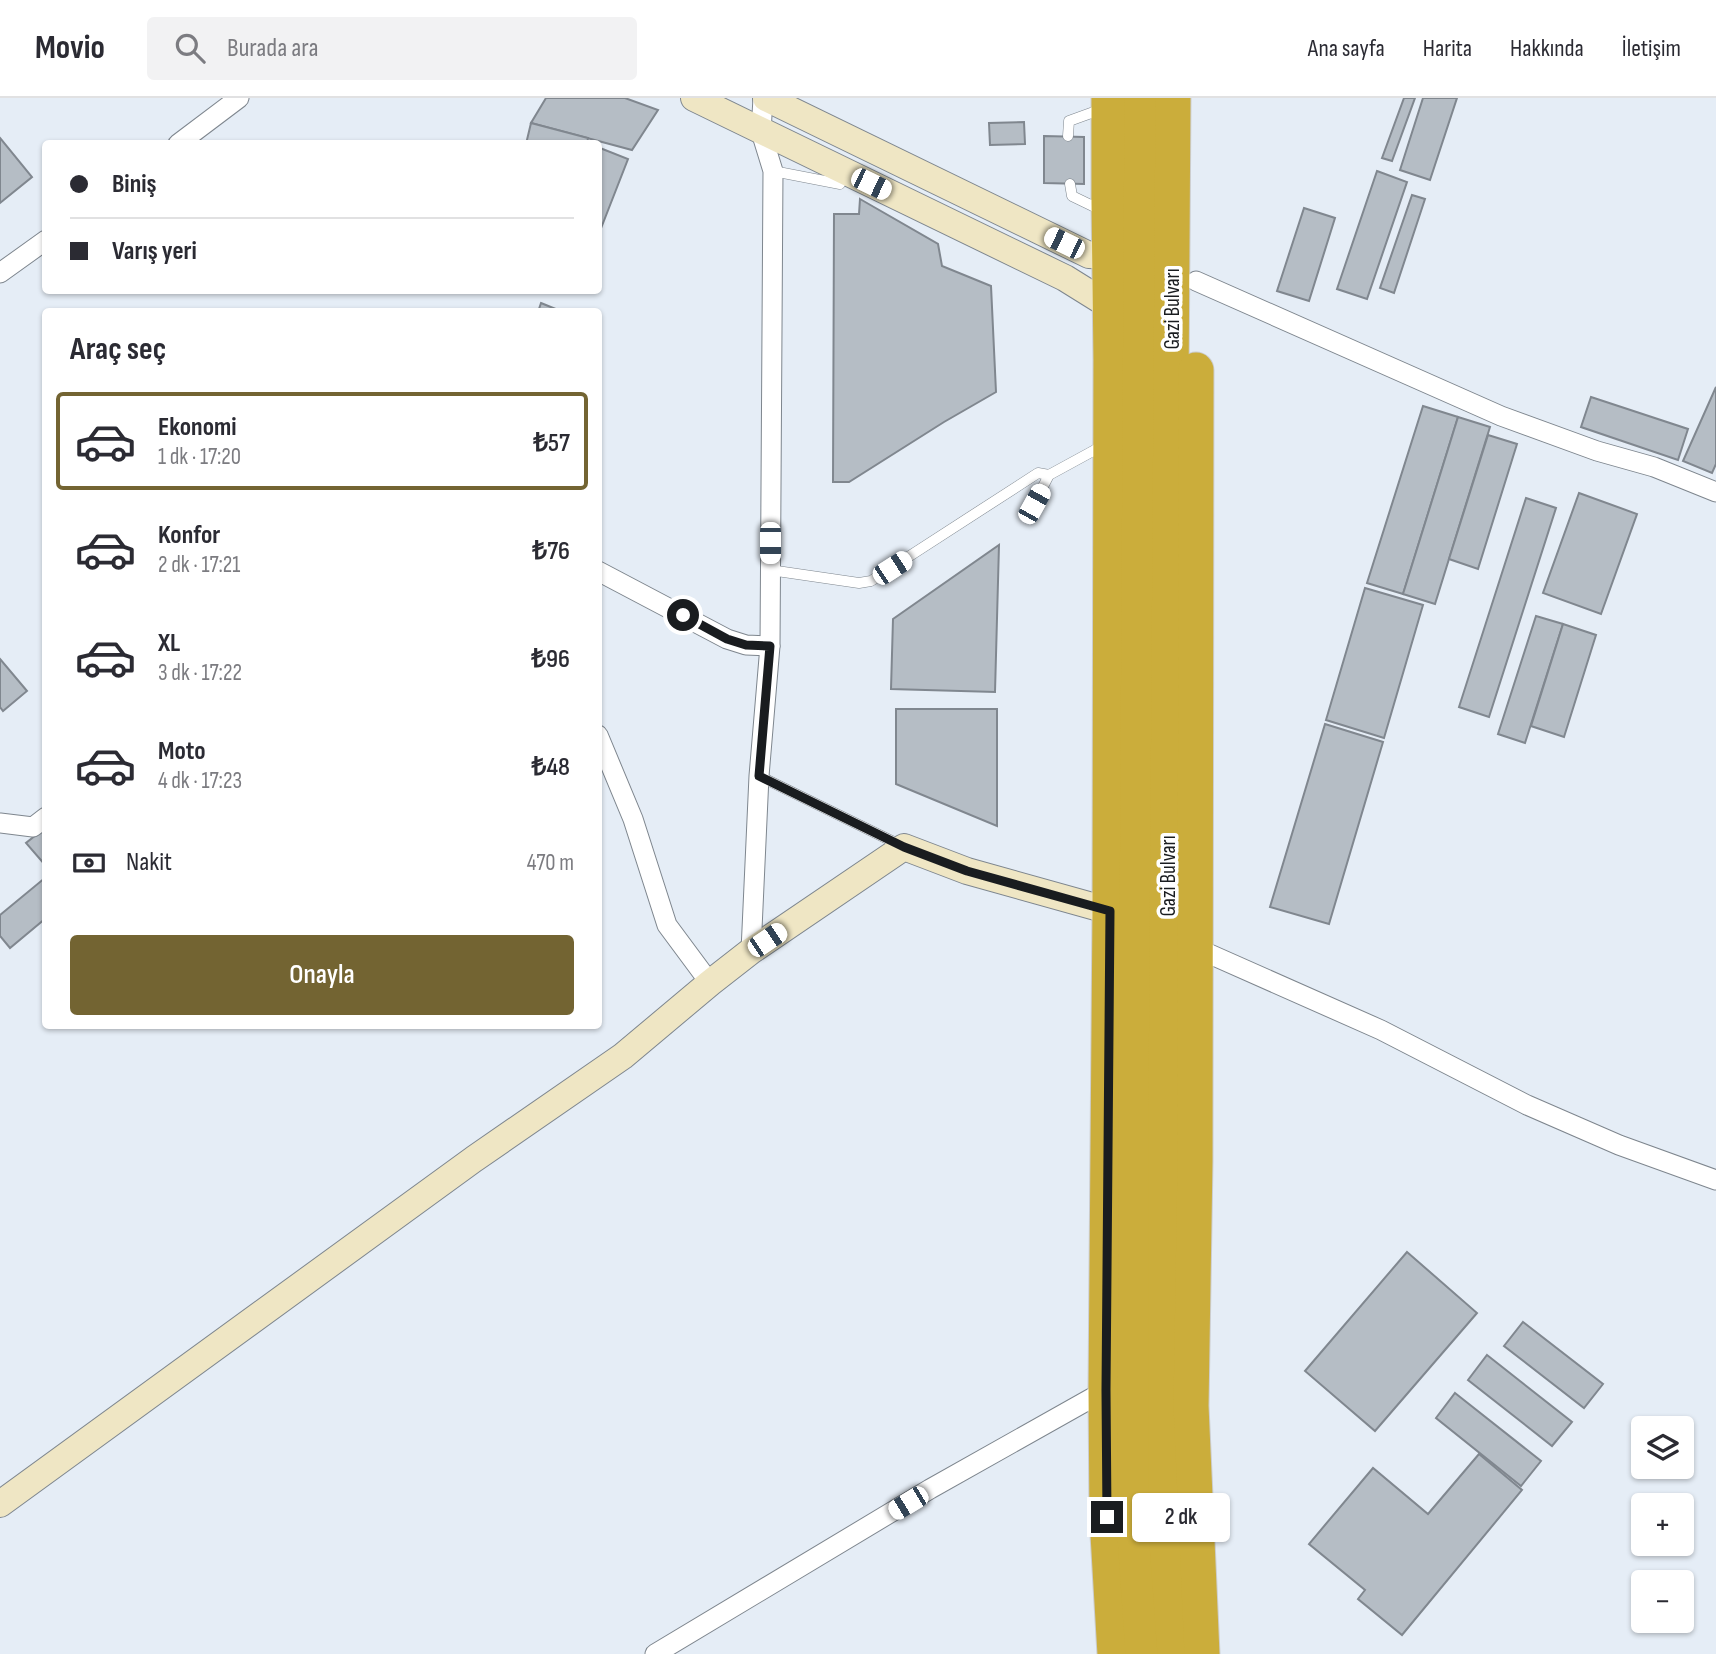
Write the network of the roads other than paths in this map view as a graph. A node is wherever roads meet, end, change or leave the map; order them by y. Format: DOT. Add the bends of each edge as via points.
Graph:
graph roads {
  1 [pos="239,98"];
  2 [pos="694,98"];
  3 [pos="765,98"];
  4 [pos="1173,98"];
  5 [pos="1196,98"];
  6 [pos="1120,101"];
  7 [pos="761,132"];
  8 [pos="1068,136"];
  9 [pos="183,140"];
  10 [pos="773,172"];
  11 [pos="840,184"];
  12 [pos="1070,184"];
  13 [pos="1109,213"];
  14 [pos="42,243"];
  15 [pos="1109,256"];
  16 [pos="0,273"];
  17 [pos="1196,281"];
  18 [pos="1110,306"];
  19 [pos="1111,441"];
  20 [pos="1049,475"];
  21 [pos="1716,492"];
  22 [pos="1034,504"];
  23 [pos="770,570"];
  24 [pos="602,573"];
  25 [pos="770,646"];
  26 [pos="602,745"];
  27 [pos="759,776"];
  28 [pos="42,820"];
  29 [pos="0,822"];
  30 [pos="904,847"];
  31 [pos="1110,911"];
  32 [pos="1181,947"];
  33 [pos="751,951"];
  34 [pos="710,983"];
  35 [pos="1716,1180"];
  36 [pos="1106,1390"];
  37 [pos="0,1504"];
  38 [pos="655,1654"];
  39 [pos="1115,1654"];
  40 [pos="1143,1654"];
  41 [pos="1175,1654"];
  42 [pos="1202,1654"];
  1 -- 9 [label="street"];
  2 -- 7 [label="main road"];
  3 -- 7 [label="street"];
  3 -- 15 [label="main road" via="1089,255"];
  4 -- 32 [label="highway, Gazi Bulvarı"];
  5 -- 17 [label="highway"];
  6 -- 8 [label="lane" via="1069,121"];
  6 -- 13 [label="highway"];
  6 -- 40 [label="highway, Gazi Bulvarı" via="1136,1091 1135,1537"];
  7 -- 10 [label="street"];
  7 -- 18 [label="main road" via="1065,278"];
  10 -- 11 [label="lane"];
  10 -- 23 [label="street"];
  12 -- 13 [label="lane" via="1072,196"];
  13 -- 15 [label="highway"];
  14 -- 16 [label="street"];
  15 -- 18 [label="highway"];
  17 -- 21 [label="street" via="1501,416"];
  17 -- 32 [label="highway"];
  18 -- 19 [label="highway"];
  19 -- 20 [label="lane"];
  19 -- 31 [label="highway"];
  20 -- 22 [label="lane"];
  20 -- 23 [label="lane" via="1038,472 871,581"];
  23 -- 25 [label="street"];
  24 -- 25 [label="street" via="727,639"];
  25 -- 27 [label="street"];
  26 -- 34 [label="street" via="633,819 667,925"];
  27 -- 30 [label="lane"];
  27 -- 33 [label="street"];
  28 -- 29 [label="street" via="33,827"];
  30 -- 31 [label="main road" via="967,871"];
  30 -- 33 [label="main road"];
  31 -- 36 [label="highway"];
  32 -- 35 [label="street" via="1381,1030 1527,1105"];
  32 -- 41 [label="highway, Gazi Bulvarı" via="1166,1530"];
  32 -- 42 [label="highway" via="1195,1161 1191,1406"];
  33 -- 34 [label="main road"];
  34 -- 37 [label="main road" via="623,1056"];
  36 -- 38 [label="street"];
  36 -- 39 [label="highway"];
}
